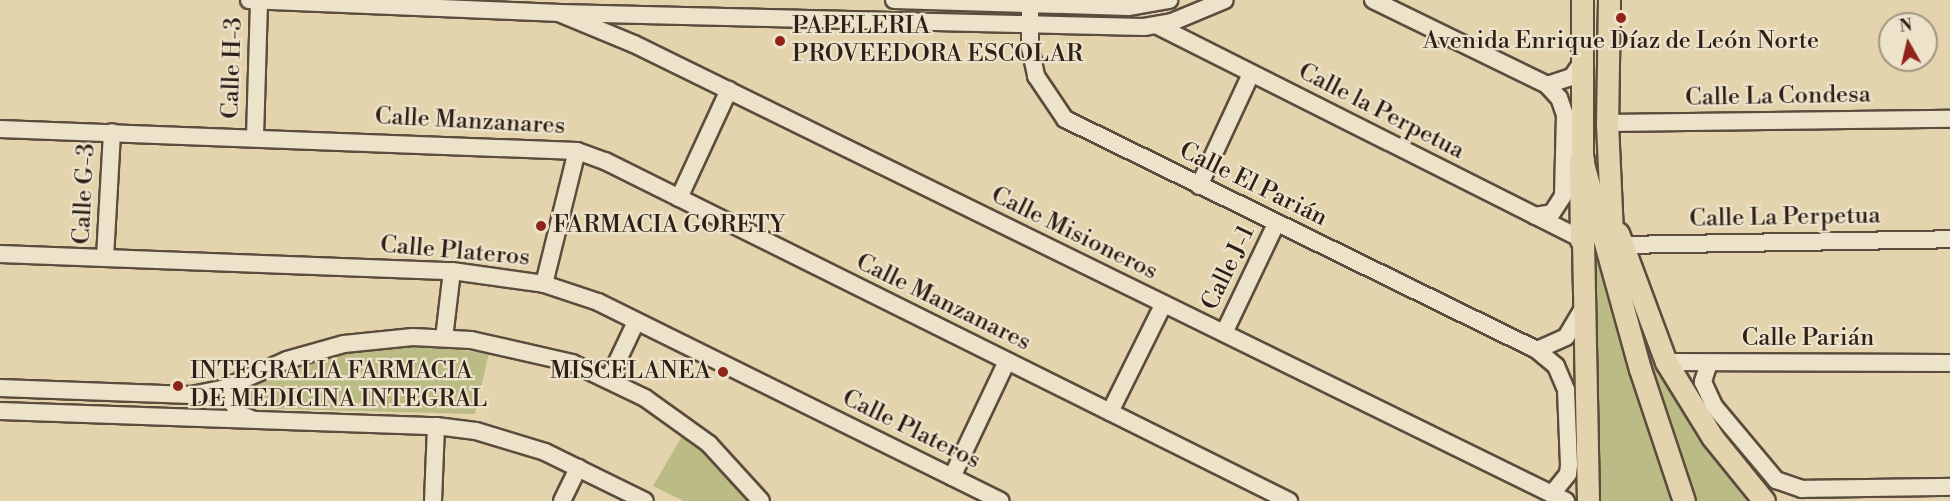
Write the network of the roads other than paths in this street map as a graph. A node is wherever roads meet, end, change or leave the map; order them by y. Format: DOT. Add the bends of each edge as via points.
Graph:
graph roads {
  1 [pos="249,0"];
  2 [pos="259,0"];
  3 [pos="894,0"];
  4 [pos="1169,0"];
  5 [pos="1225,0"];
  6 [pos="1373,0"];
  7 [pos="1582,0"];
  8 [pos="1610,0"];
  9 [pos="344,2"];
  10 [pos="1030,2"];
  11 [pos="559,13"];
  12 [pos="1030,24"];
  13 [pos="1158,26"];
  14 [pos="1582,62"];
  15 [pos="1251,74"];
  16 [pos="1547,85"];
  17 [pos="729,90"];
  18 [pos="1950,119"];
  19 [pos="1607,123"];
  20 [pos="0,129"];
  21 [pos="112,132"];
  22 [pos="255,137"];
  23 [pos="578,151"];
  24 [pos="1582,160"];
  25 [pos="1199,186"];
  26 [pos="679,198"];
  27 [pos="1535,216"];
  28 [pos="1276,224"];
  29 [pos="1950,239"];
  30 [pos="1583,240"];
  31 [pos="0,254"];
  32 [pos="1617,254"];
  33 [pos="105,258"];
  34 [pos="452,271"];
  35 [pos="544,285"];
  36 [pos="1163,304"];
  37 [pos="1583,309"];
  38 [pos="636,322"];
  39 [pos="1224,333"];
  40 [pos="444,338"];
  41 [pos="1537,350"];
  42 [pos="1007,361"];
  43 [pos="1666,362"];
  44 [pos="1709,363"];
  45 [pos="1950,363"];
  46 [pos="609,379"];
  47 [pos="240,381"];
  48 [pos="0,388"];
  49 [pos="30,389"];
  50 [pos="0,411"];
  51 [pos="30,412"];
  52 [pos="1110,412"];
  53 [pos="257,420"];
  54 [pos="436,426"];
  55 [pos="579,468"];
  56 [pos="952,477"];
  57 [pos="1950,487"];
  58 [pos="1802,489"];
  59 [pos="1559,497"];
  60 [pos="433,501"];
  61 [pos="562,501"];
  62 [pos="645,501"];
  63 [pos="761,501"];
  64 [pos="1001,501"];
  65 [pos="1289,501"];
  66 [pos="1588,501"];
  67 [pos="1684,501"];
  68 [pos="1764,501"];
  69 [pos="1786,501"];
  1 -- 2 [label="street"];
  2 -- 9 [label="street"];
  2 -- 22 [label="street, Calle H-3"];
  3 -- 10 [label="street"];
  4 -- 10 [label="street" via="1128,7"];
  5 -- 13 [label="street"];
  6 -- 16 [label="street"];
  7 -- 14 [label="main road"];
  8 -- 19 [label="main road"];
  9 -- 11 [label="street"];
  10 -- 12 [label="street, Calle El Parián"];
  11 -- 12 [label="street"];
  11 -- 17 [label="street, Calle Misioneros"];
  12 -- 13 [label="street"];
  12 -- 25 [label="street, Calle El Parián" via="1036,76 1065,119"];
  13 -- 15 [label="street, Calle la Perpetua"];
  14 -- 16 [label="street" via="1572,77"];
  14 -- 24 [label="main road"];
  15 -- 25 [label="street"];
  15 -- 27 [label="street, Calle la Perpetua"];
  16 -- 27 [label="street" via="1565,115 1563,196 1552,213"];
  17 -- 26 [label="street"];
  17 -- 36 [label="street, Calle Misioneros"];
  18 -- 19 [label="street, Calle La Condesa"];
  19 -- 32 [label="main road"];
  20 -- 21 [label="street, Calle Manzanares"];
  21 -- 22 [label="street, Calle Manzanares"];
  21 -- 33 [label="street, Calle G-3"];
  22 -- 23 [label="street, Calle Manzanares"];
  23 -- 26 [label="street, Calle Manzanares"];
  23 -- 35 [label="street"];
  24 -- 30 [label="highway"];
  24 -- 32 [label="main road"];
  25 -- 28 [label="street, Calle El Parián"];
  26 -- 42 [label="street, Calle Manzanares"];
  27 -- 30 [label="street, Calle la Perpetua"];
  28 -- 39 [label="street, Calle J-1"];
  28 -- 41 [label="street, Calle El Parián"];
  29 -- 32 [label="street, Calle La Perpetua"];
  30 -- 37 [label="main road"];
  31 -- 33 [label="street, Calle Plateros"];
  32 -- 43 [label="main road"];
  32 -- 67 [label="main road" via="1640,369"];
  33 -- 34 [label="street, Calle Plateros"];
  34 -- 35 [label="street, Calle Plateros"];
  34 -- 40 [label="street"];
  35 -- 38 [label="street, Calle Plateros" via="598,302"];
  36 -- 39 [label="street, Calle Misioneros"];
  36 -- 52 [label="street"];
  37 -- 41 [label="street" via="1566,337"];
  37 -- 66 [label="main road"];
  38 -- 46 [label="street"];
  38 -- 56 [label="street, Calle Plateros"];
  39 -- 59 [label="street, Calle Misioneros"];
  40 -- 46 [label="street" via="537,352"];
  40 -- 47 [label="street" via="344,344 287,360"];
  41 -- 59 [label="street, Calle El Parián" via="1556,366 1566,390 1568,474"];
  42 -- 52 [label="street, Calle Manzanares"];
  42 -- 56 [label="street"];
  43 -- 44 [label="street, Calle Parián"];
  43 -- 68 [label="main road" via="1713,438"];
  44 -- 45 [label="street, Calle Parián"];
  44 -- 58 [label="street" via="1703,382 1714,406 1767,473"];
  46 -- 63 [label="street" via="682,422 709,444"];
  47 -- 49 [label="street" via="191,395"];
  47 -- 53 [label="street" via="233,392 233,404 240,414"];
  48 -- 49 [label="street"];
  49 -- 51 [label="street"];
  50 -- 51 [label="street"];
  51 -- 53 [label="street"];
  52 -- 65 [label="street, Calle Manzanares"];
  53 -- 54 [label="street"];
  54 -- 55 [label="street" via="508,438"];
  54 -- 60 [label="street"];
  55 -- 61 [label="street"];
  55 -- 62 [label="street"];
  56 -- 64 [label="street, Calle Plateros"];
  57 -- 58 [label="street"];
  58 -- 69 [label="street"];
}
